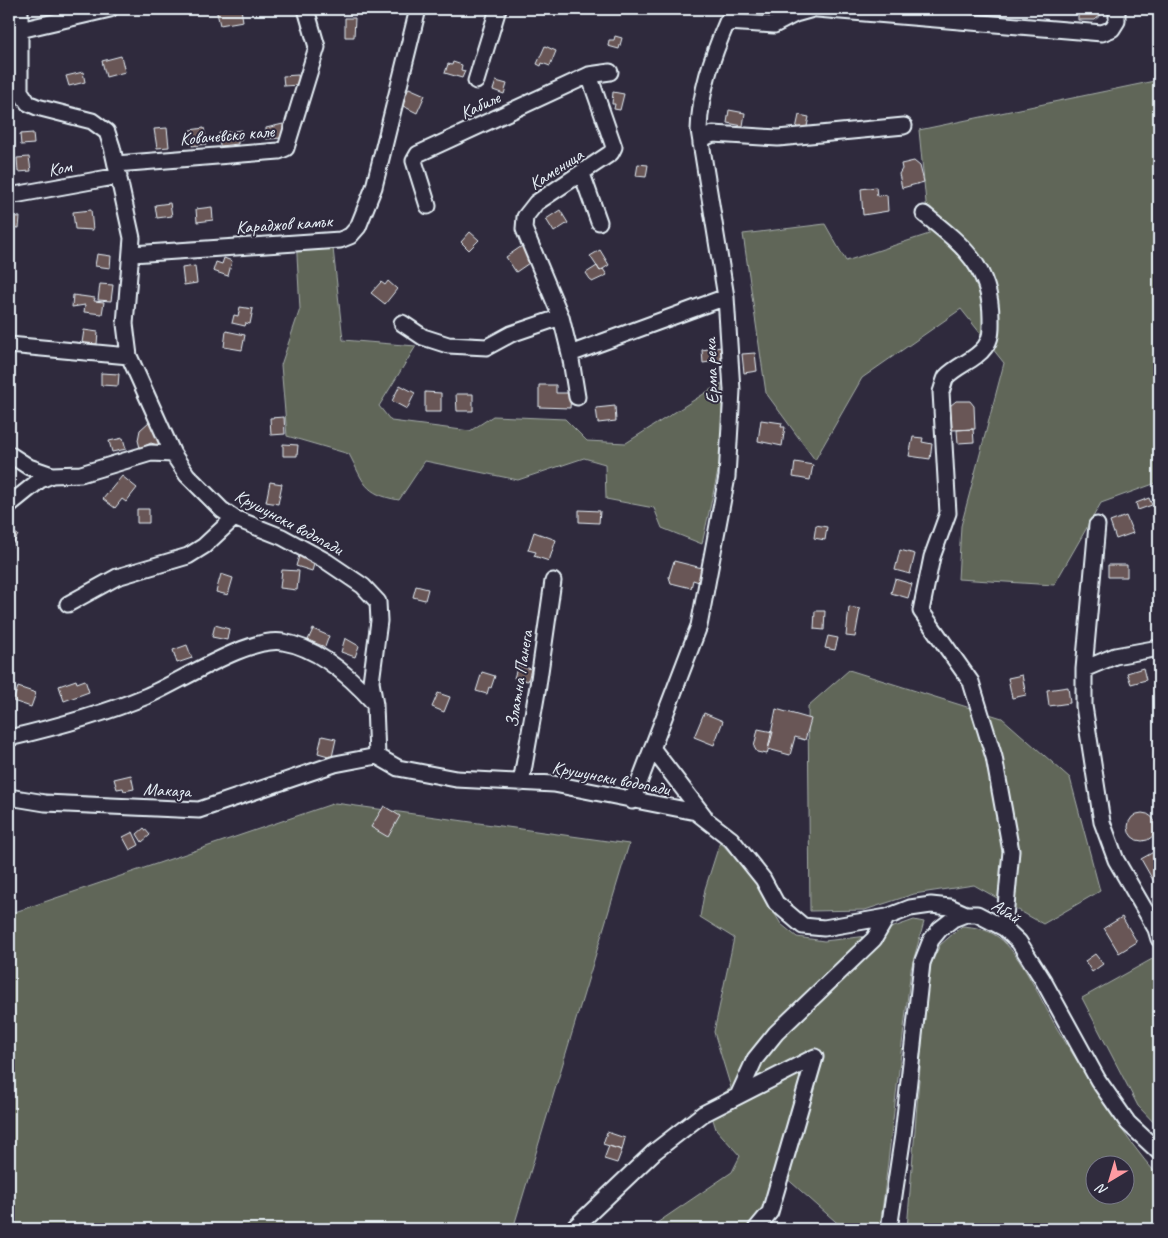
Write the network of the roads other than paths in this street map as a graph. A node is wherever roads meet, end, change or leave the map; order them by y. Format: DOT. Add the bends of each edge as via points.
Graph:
graph roads {
  1 [pos="20,9"];
  2 [pos="110,9"];
  3 [pos="306,9"];
  4 [pos="418,9"];
  5 [pos="498,9"];
  6 [pos="815,9"];
  7 [pos="1117,9"];
  8 [pos="796,11"];
  9 [pos="728,15"];
  10 [pos="20,30"];
  11 [pos="610,72"];
  12 [pos="589,75"];
  13 [pos="476,81"];
  14 [pos="904,126"];
  15 [pos="701,144"];
  16 [pos="117,170"];
  17 [pos="582,174"];
  18 [pos="9,196"];
  19 [pos="428,206"];
  20 [pos="924,214"];
  21 [pos="599,222"];
  22 [pos="132,254"];
  23 [pos="726,297"];
  24 [pos="561,318"];
  25 [pos="402,323"];
  26 [pos="9,345"];
  27 [pos="570,354"];
  28 [pos="129,356"];
  29 [pos="576,397"];
  30 [pos="9,454"];
  31 [pos="173,454"];
  32 [pos="52,475"];
  33 [pos="9,505"];
  34 [pos="234,518"];
  35 [pos="1097,525"];
  36 [pos="553,581"];
  37 [pos="68,604"];
  38 [pos="1159,648"];
  39 [pos="1084,669"];
  40 [pos="375,705"];
  41 [pos="9,738"];
  42 [pos="652,748"];
  43 [pos="377,756"];
  44 [pos="521,783"];
  45 [pos="9,797"];
  46 [pos="632,801"];
  47 [pos="708,821"];
  48 [pos="966,914"];
  49 [pos="887,917"];
  50 [pos="1004,928"];
  51 [pos="1159,939"];
  52 [pos="738,1096"];
  53 [pos="1159,1152"];
  54 [pos="573,1229"];
  55 [pos="756,1229"];
  56 [pos="889,1229"];
  1 -- 10 [label="street, Крушунски водопади"];
  2 -- 10 [label="street"];
  3 -- 16 [label="street, Ковачевско кале" via="317,47 286,148"];
  4 -- 22 [label="street, Караджов камък" via="374,187 358,227 350,236 340,240"];
  5 -- 13 [label="street"];
  6 -- 7 [label="street, Ерма река" via="1102,33 1112,30 1117,21"];
  6 -- 8 [label="street, Ерма река"];
  8 -- 9 [label="street, Ерма река" via="774,25"];
  9 -- 15 [label="street, Ерма река" via="711,60 699,112"];
  10 -- 16 [label="street, Крушунски водопади" via="20,91 28,103 92,121 106,132"];
  11 -- 12 [label="street, Кабиле"];
  12 -- 17 [label="street, Каменица" via="614,147 608,157"];
  12 -- 19 [label="street, Кабиле" via="418,154 414,168"];
  14 -- 15 [label="street" via="778,138 713,134 704,138"];
  15 -- 23 [label="street, Ерма река"];
  16 -- 18 [label="street, Ком"];
  16 -- 22 [label="street, Крушунски водопади" via="132,238"];
  17 -- 21 [label="street"];
  17 -- 24 [label="street, Каменица" via="536,203 525,217 527,240"];
  20 -- 50 [label="street" via="963,246 976,263 987,284 991,313 991,335 986,347 946,378 941,392 948,512 932,557 921,611 971,682 994,757 1011,851"];
  22 -- 28 [label="street, Крушунски водопади" via="125,324"];
  23 -- 27 [label="street"];
  23 -- 42 [label="street, Ерма река" via="732,390 727,477 699,626"];
  24 -- 25 [label="street" via="511,334 487,347 448,345 423,336"];
  24 -- 27 [label="street, Каменица"];
  26 -- 28 [label="street"];
  27 -- 29 [label="street, Каменица"];
  28 -- 31 [label="street, Крушунски водопади"];
  30 -- 32 [label="street" via="29,467"];
  31 -- 32 [label="street" via="151,453 81,474"];
  31 -- 34 [label="street, Крушунски водопади" via="187,475"];
  32 -- 33 [label="street" via="40,480"];
  34 -- 37 [label="street" via="188,556 116,577"];
  34 -- 40 [label="street, Крушунски водопади" via="282,537 326,561 363,586 378,602 379,622 371,682"];
  35 -- 39 [label="street"];
  36 -- 44 [label="street, Златна Панега"];
  38 -- 39 [label="street" via="1115,656"];
  39 -- 51 [label="street" via="1084,706 1102,822 1116,860"];
  40 -- 41 [label="street" via="358,685 311,650 281,641 252,645 146,696"];
  40 -- 43 [label="street, Крушунски водопади"];
  42 -- 46 [label="street, Ерма река"];
  42 -- 47 [label="street"];
  43 -- 44 [label="street, Крушунски водопади" via="398,768 456,779"];
  43 -- 45 [label="street, Маказа" via="335,764 199,810 45,803"];
  44 -- 46 [label="street, Крушунски водопади" via="554,784"];
  46 -- 47 [label="street, Крушунски водопади" via="696,812"];
  47 -- 49 [label="street, Крушунски водопади" via="731,839 763,879 776,903 803,926 824,928"];
  48 -- 49 [label="street, Крушунски водопади" via="950,907 930,905"];
  48 -- 50 [label="street, Абай" via="977,914"];
  48 -- 56 [label="street, Абай" via="940,929 922,963"];
  49 -- 52 [label="street" via="874,939 776,1033 755,1059"];
  50 -- 53 [label="street, Абай" via="1019,942 1043,980 1098,1080 1128,1123"];
  52 -- 54 [label="street" via="703,1114 654,1152"];
  52 -- 55 [label="street" via="815,1057 770,1212"];
}
